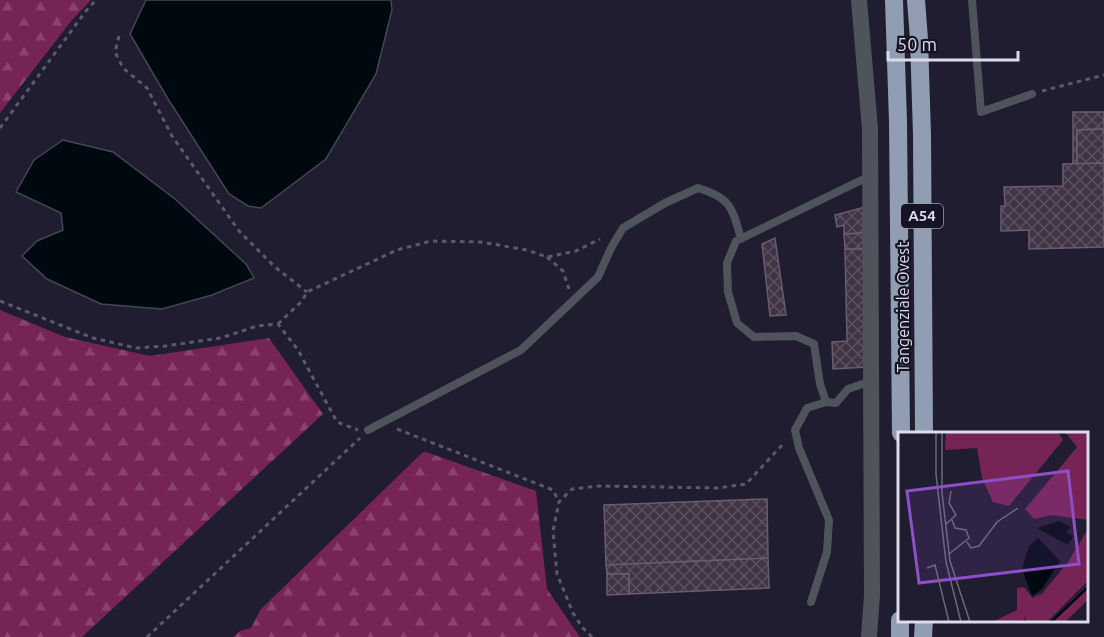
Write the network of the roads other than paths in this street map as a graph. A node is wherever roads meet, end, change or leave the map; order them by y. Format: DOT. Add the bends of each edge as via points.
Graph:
graph roads {
  1 [pos="859,0"];
  2 [pos="894,0"];
  3 [pos="916,0"];
  4 [pos="972,0"];
  5 [pos="1032,94"];
  6 [pos="871,176"];
  7 [pos="741,239"];
  8 [pos="872,381"];
  9 [pos="826,402"];
  10 [pos="368,430"];
  11 [pos="901,432"];
  12 [pos="924,432"];
  13 [pos="810,602"];
  14 [pos="924,622"];
  15 [pos="869,637"];
  16 [pos="923,637"];
  1 -- 6 [label="street"];
  2 -- 11 [label="highway, Tangenziale Ovest / A54"];
  3 -- 12 [label="highway, Tangenziale Ovest / A54" via="922,135"];
  4 -- 5 [label="lane" via="981,112"];
  6 -- 7 [label="lane"];
  6 -- 8 [label="street"];
  7 -- 9 [label="lane" via="736,241 727,263 728,292 737,323 754,336 796,336 814,344"];
  7 -- 10 [label="lane" via="733,210 718,194 698,188 665,203 623,228 598,278 521,350"];
  8 -- 9 [label="lane" via="848,389 836,403"];
  8 -- 15 [label="street"];
  9 -- 13 [label="lane" via="807,408 795,430 829,520 827,552"];
  14 -- 16 [label="highway"];
}
